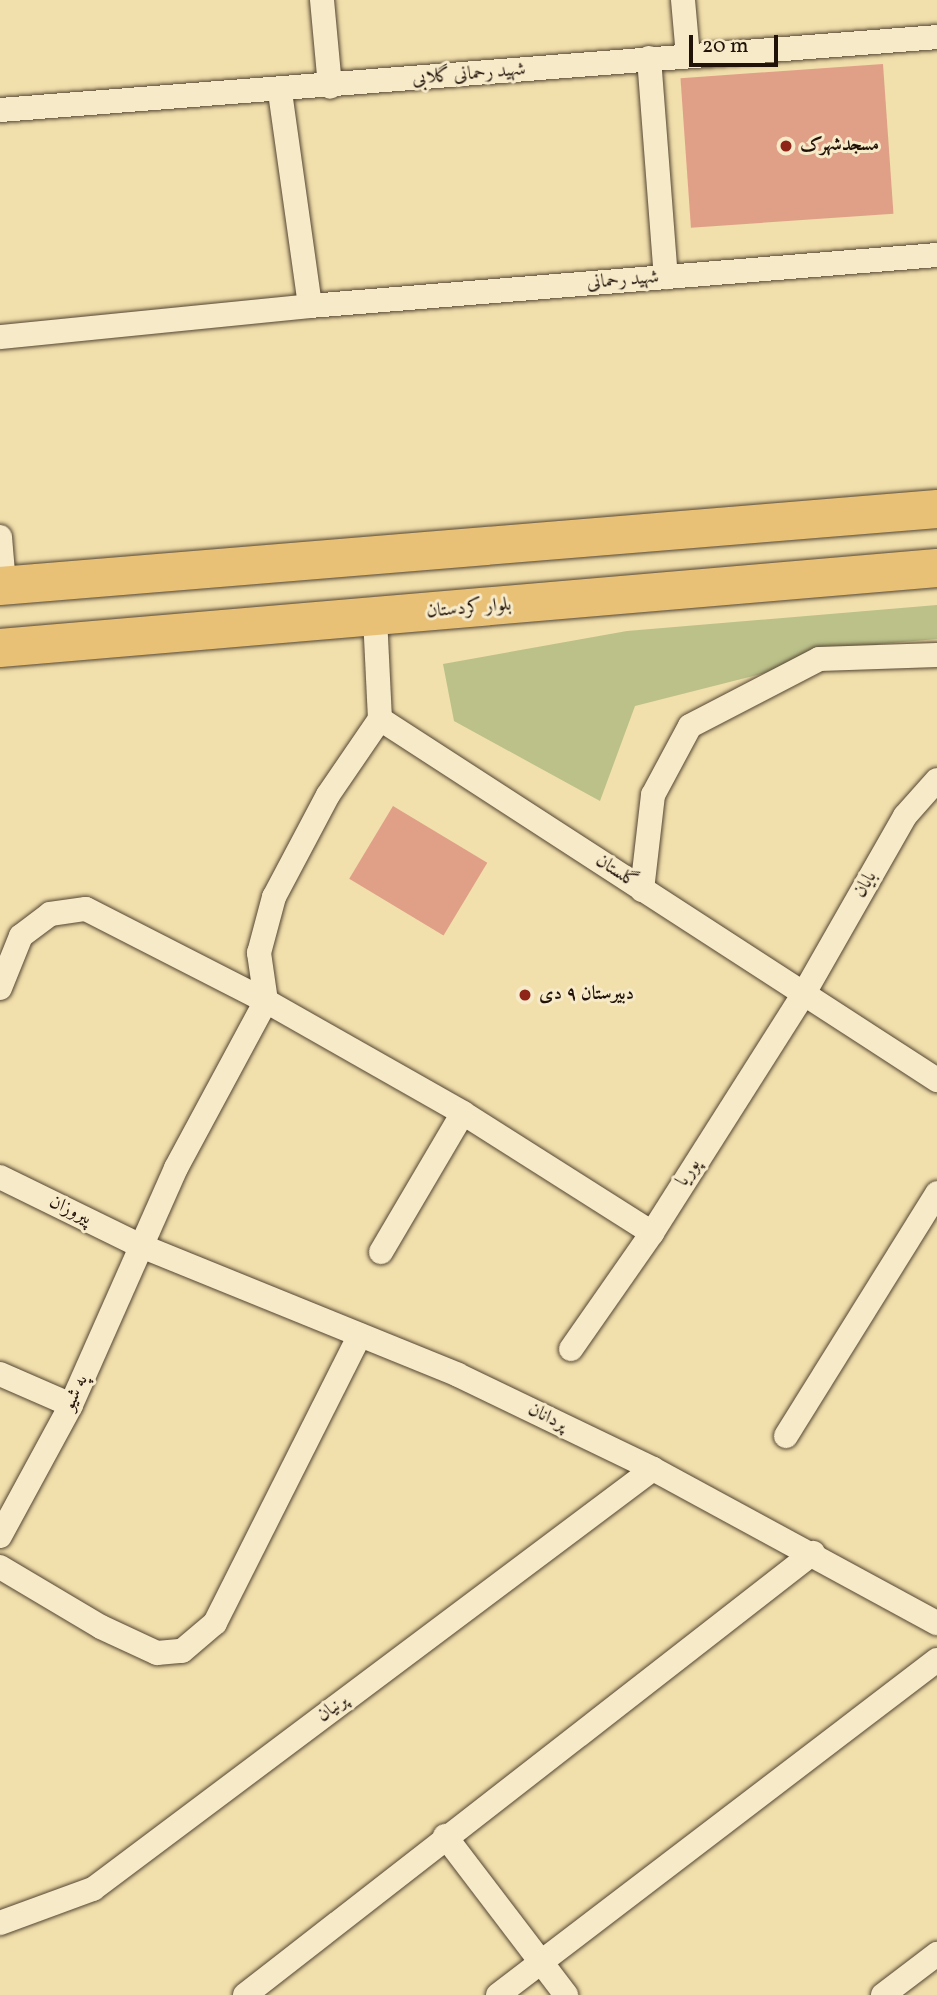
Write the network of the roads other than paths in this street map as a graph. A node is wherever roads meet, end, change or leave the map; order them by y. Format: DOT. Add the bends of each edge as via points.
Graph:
graph roads {
  1 [pos="322,0"];
  2 [pos="683,0"];
  3 [pos="937,37"];
  4 [pos="688,56"];
  5 [pos="649,58"];
  6 [pos="330,87"];
  7 [pos="280,92"];
  8 [pos="0,110"];
  9 [pos="937,255"];
  10 [pos="666,277"];
  11 [pos="310,306"];
  12 [pos="0,337"];
  13 [pos="937,509"];
  14 [pos="0,537"];
  15 [pos="300,563"];
  16 [pos="937,568"];
  17 [pos="2,585"];
  18 [pos="374,617"];
  19 [pos="306,623"];
  20 [pos="0,648"];
  21 [pos="937,655"];
  22 [pos="380,719"];
  23 [pos="937,780"];
  24 [pos="642,890"];
  25 [pos="0,988"];
  26 [pos="803,995"];
  27 [pos="266,1001"];
  28 [pos="937,1080"];
  29 [pos="463,1113"];
  30 [pos="0,1177"];
  31 [pos="937,1193"];
  32 [pos="652,1233"];
  33 [pos="141,1245"];
  34 [pos="382,1252"];
  35 [pos="360,1335"];
  36 [pos="571,1349"];
  37 [pos="0,1374"];
  38 [pos="71,1405"];
  39 [pos="786,1436"];
  40 [pos="653,1469"];
  41 [pos="0,1536"];
  42 [pos="814,1553"];
  43 [pos="0,1567"];
  44 [pos="937,1623"];
  45 [pos="937,1660"];
  46 [pos="445,1836"];
  47 [pos="0,1923"];
  48 [pos="937,1954"];
  49 [pos="540,1962"];
  50 [pos="245,1995"];
  51 [pos="498,1995"];
  52 [pos="566,1995"];
  53 [pos="883,1995"];
  1 -- 6 [label="street"];
  2 -- 4 [label="street"];
  3 -- 4 [label="street, شهید رحمانی گلابی"];
  4 -- 5 [label="street, شهید رحمانی گلابی"];
  5 -- 6 [label="street, شهید رحمانی گلابی"];
  5 -- 10 [label="street"];
  6 -- 7 [label="street, شهید رحمانی گلابی"];
  7 -- 8 [label="street, شهید رحمانی گلابی"];
  7 -- 11 [label="street"];
  9 -- 10 [label="street, شهید رحمانی"];
  10 -- 11 [label="street, شهید رحمانی"];
  11 -- 12 [label="street, شهید رحمانی"];
  13 -- 15 [label="main road"];
  14 -- 17 [label="street"];
  15 -- 17 [label="main road"];
  15 -- 19 [label="main road"];
  16 -- 18 [label="main road, بلوار کردستان"];
  18 -- 19 [label="main road, بلوار کردستان"];
  18 -- 22 [label="street"];
  19 -- 20 [label="main road, بلوار کردستان"];
  21 -- 24 [label="street" via="819,659 690,726 653,795"];
  22 -- 24 [label="street, گلستان"];
  22 -- 27 [label="street" via="328,795 274,897 259,953"];
  23 -- 26 [label="street, بایان" via="905,816"];
  24 -- 26 [label="street, گلستان"];
  25 -- 27 [label="street" via="21,936 50,914 86,909"];
  26 -- 28 [label="street, گلستان"];
  26 -- 32 [label="street, پوریا"];
  27 -- 29 [label="street"];
  27 -- 33 [label="street, په شیو" via="176,1168"];
  29 -- 32 [label="street"];
  29 -- 34 [label="street"];
  30 -- 33 [label="street, پیروزان"];
  31 -- 39 [label="street"];
  32 -- 36 [label="street, پوریا"];
  33 -- 35 [label="street, پردانان"];
  33 -- 38 [label="street, په شیو"];
  35 -- 40 [label="street, پردانان" via="458,1375"];
  35 -- 43 [label="street" via="215,1623 181,1651 157,1653 101,1627"];
  37 -- 38 [label="street"];
  38 -- 41 [label="street, په شیو"];
  40 -- 42 [label="street, پردانان"];
  40 -- 47 [label="street, پرنیان" via="93,1889"];
  42 -- 44 [label="street, پردانان"];
  42 -- 46 [label="street"];
  45 -- 49 [label="street"];
  46 -- 49 [label="street"];
  46 -- 50 [label="street"];
  48 -- 53 [label="street"];
  49 -- 51 [label="street"];
  49 -- 52 [label="street"];
}
